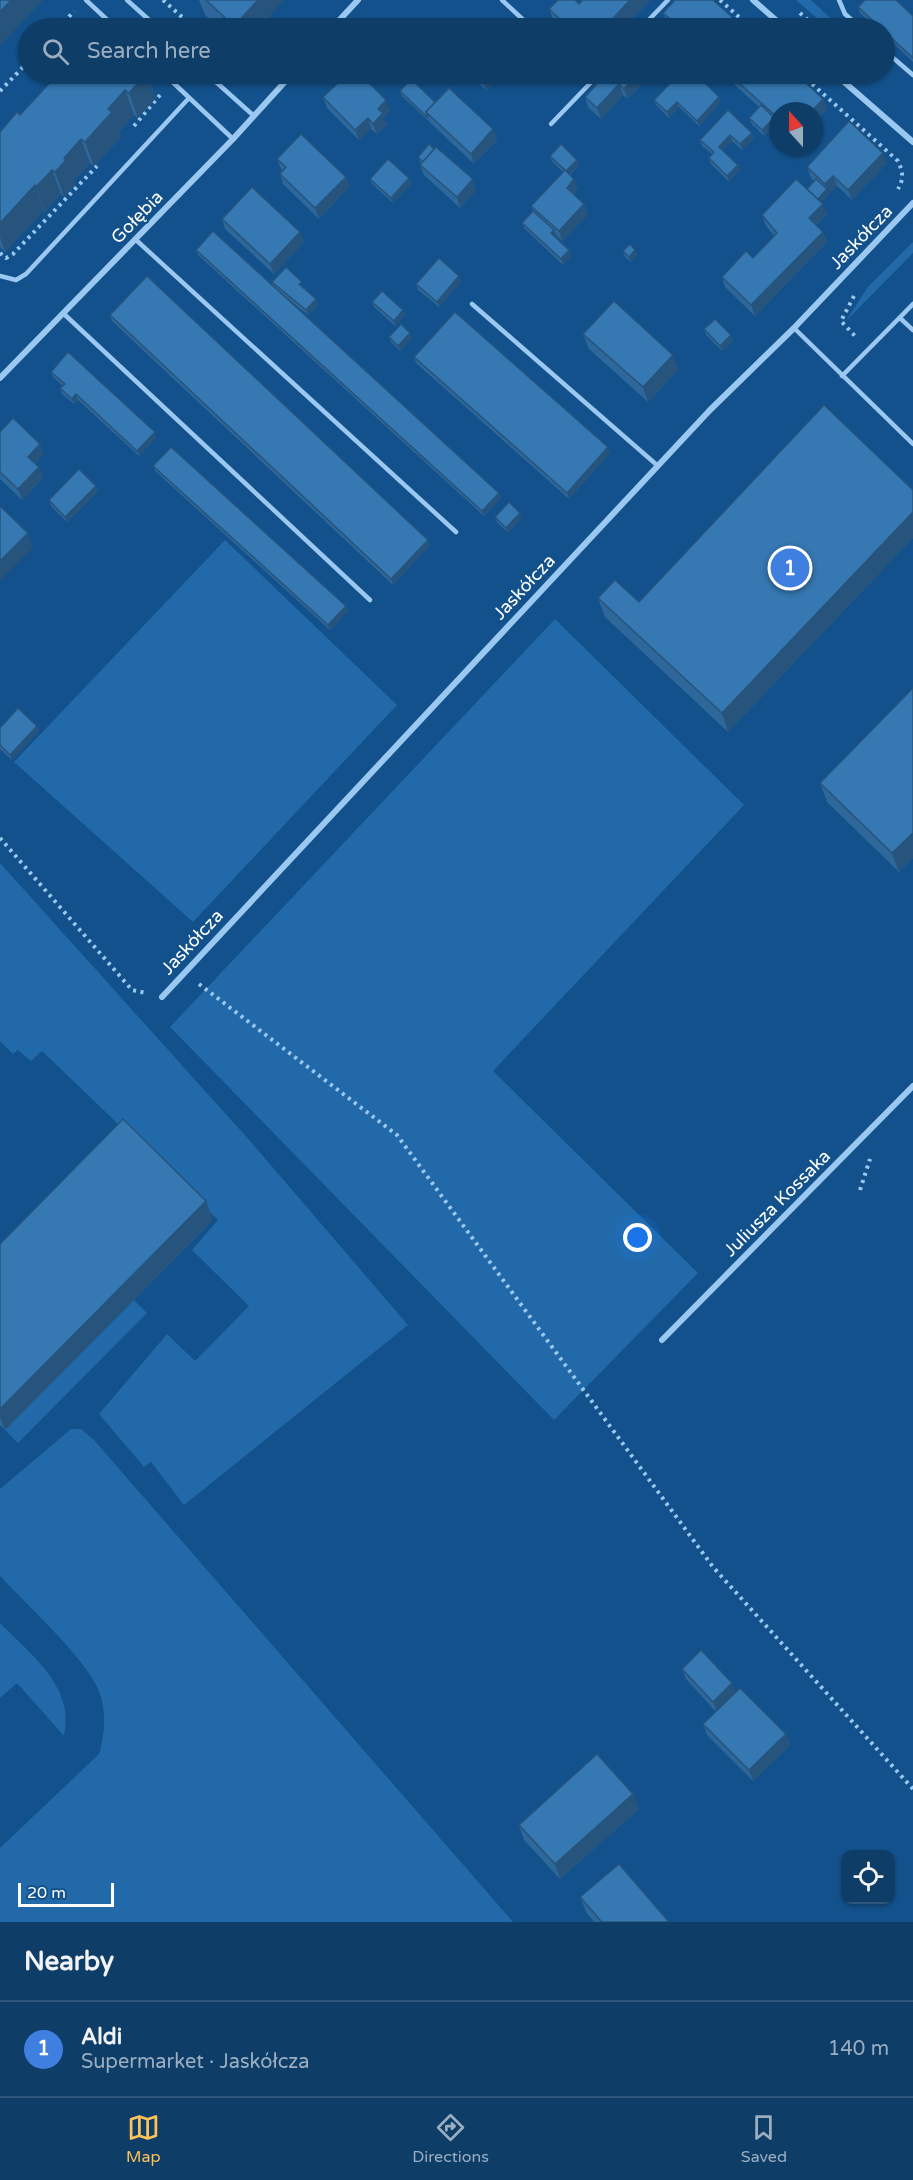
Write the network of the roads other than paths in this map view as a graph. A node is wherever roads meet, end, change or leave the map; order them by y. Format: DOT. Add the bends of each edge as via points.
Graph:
graph roads {
  1 [pos="86,0"];
  2 [pos="127,0"];
  3 [pos="358,0"];
  4 [pos="502,0"];
  5 [pos="668,0"];
  6 [pos="839,0"];
  7 [pos="755,1"];
  8 [pos="105,18"];
  9 [pos="147,18"];
  10 [pos="341,18"];
  11 [pos="521,18"];
  12 [pos="651,18"];
  13 [pos="774,18"];
  14 [pos="850,18"];
  15 [pos="895,59"];
  16 [pos="913,75"];
  17 [pos="174,84"];
  18 [pos="218,84"];
  19 [pos="283,84"];
  20 [pos="589,84"];
  21 [pos="846,84"];
  22 [pos="189,98"];
  23 [pos="254,116"];
  24 [pos="551,124"];
  25 [pos="233,139"];
  26 [pos="913,142"];
  27 [pos="913,203"];
  28 [pos="135,239"];
  29 [pos="0,276"];
  30 [pos="472,304"];
  31 [pos="913,304"];
  32 [pos="64,314"];
  33 [pos="900,318"];
  34 [pos="794,328"];
  35 [pos="913,330"];
  36 [pos="842,376"];
  37 [pos="0,378"];
  38 [pos="913,444"];
  39 [pos="658,466"];
  40 [pos="456,532"];
  41 [pos="370,600"];
  42 [pos="162,997"];
  43 [pos="913,1086"];
  44 [pos="662,1340"];
  1 -- 8 [label="lane"];
  2 -- 9 [label="lane"];
  3 -- 10 [label="street"];
  4 -- 11 [label="lane"];
  5 -- 12 [label="lane"];
  6 -- 14 [label="lane"];
  7 -- 13 [label="street"];
  15 -- 16 [label="lane"];
  17 -- 22 [label="lane"];
  18 -- 23 [label="lane"];
  19 -- 23 [label="street, Gołębia"];
  20 -- 24 [label="lane"];
  21 -- 26 [label="street"];
  22 -- 25 [label="lane"];
  22 -- 29 [label="lane" via="26,274 16,280"];
  23 -- 25 [label="street, Gołębia"];
  25 -- 28 [label="street, Gołębia"];
  27 -- 34 [label="street, Jaskółcza"];
  28 -- 32 [label="street, Gołębia"];
  28 -- 40 [label="lane"];
  30 -- 39 [label="lane"];
  31 -- 33 [label="lane"];
  32 -- 37 [label="street, Gołębia"];
  32 -- 41 [label="lane"];
  33 -- 35 [label="lane"];
  33 -- 36 [label="lane"];
  34 -- 36 [label="lane"];
  34 -- 39 [label="street, Jaskółcza"];
  36 -- 38 [label="lane"];
  39 -- 42 [label="street, Jaskółcza"];
  43 -- 44 [label="street, Juliusza Kossaka"];
}
